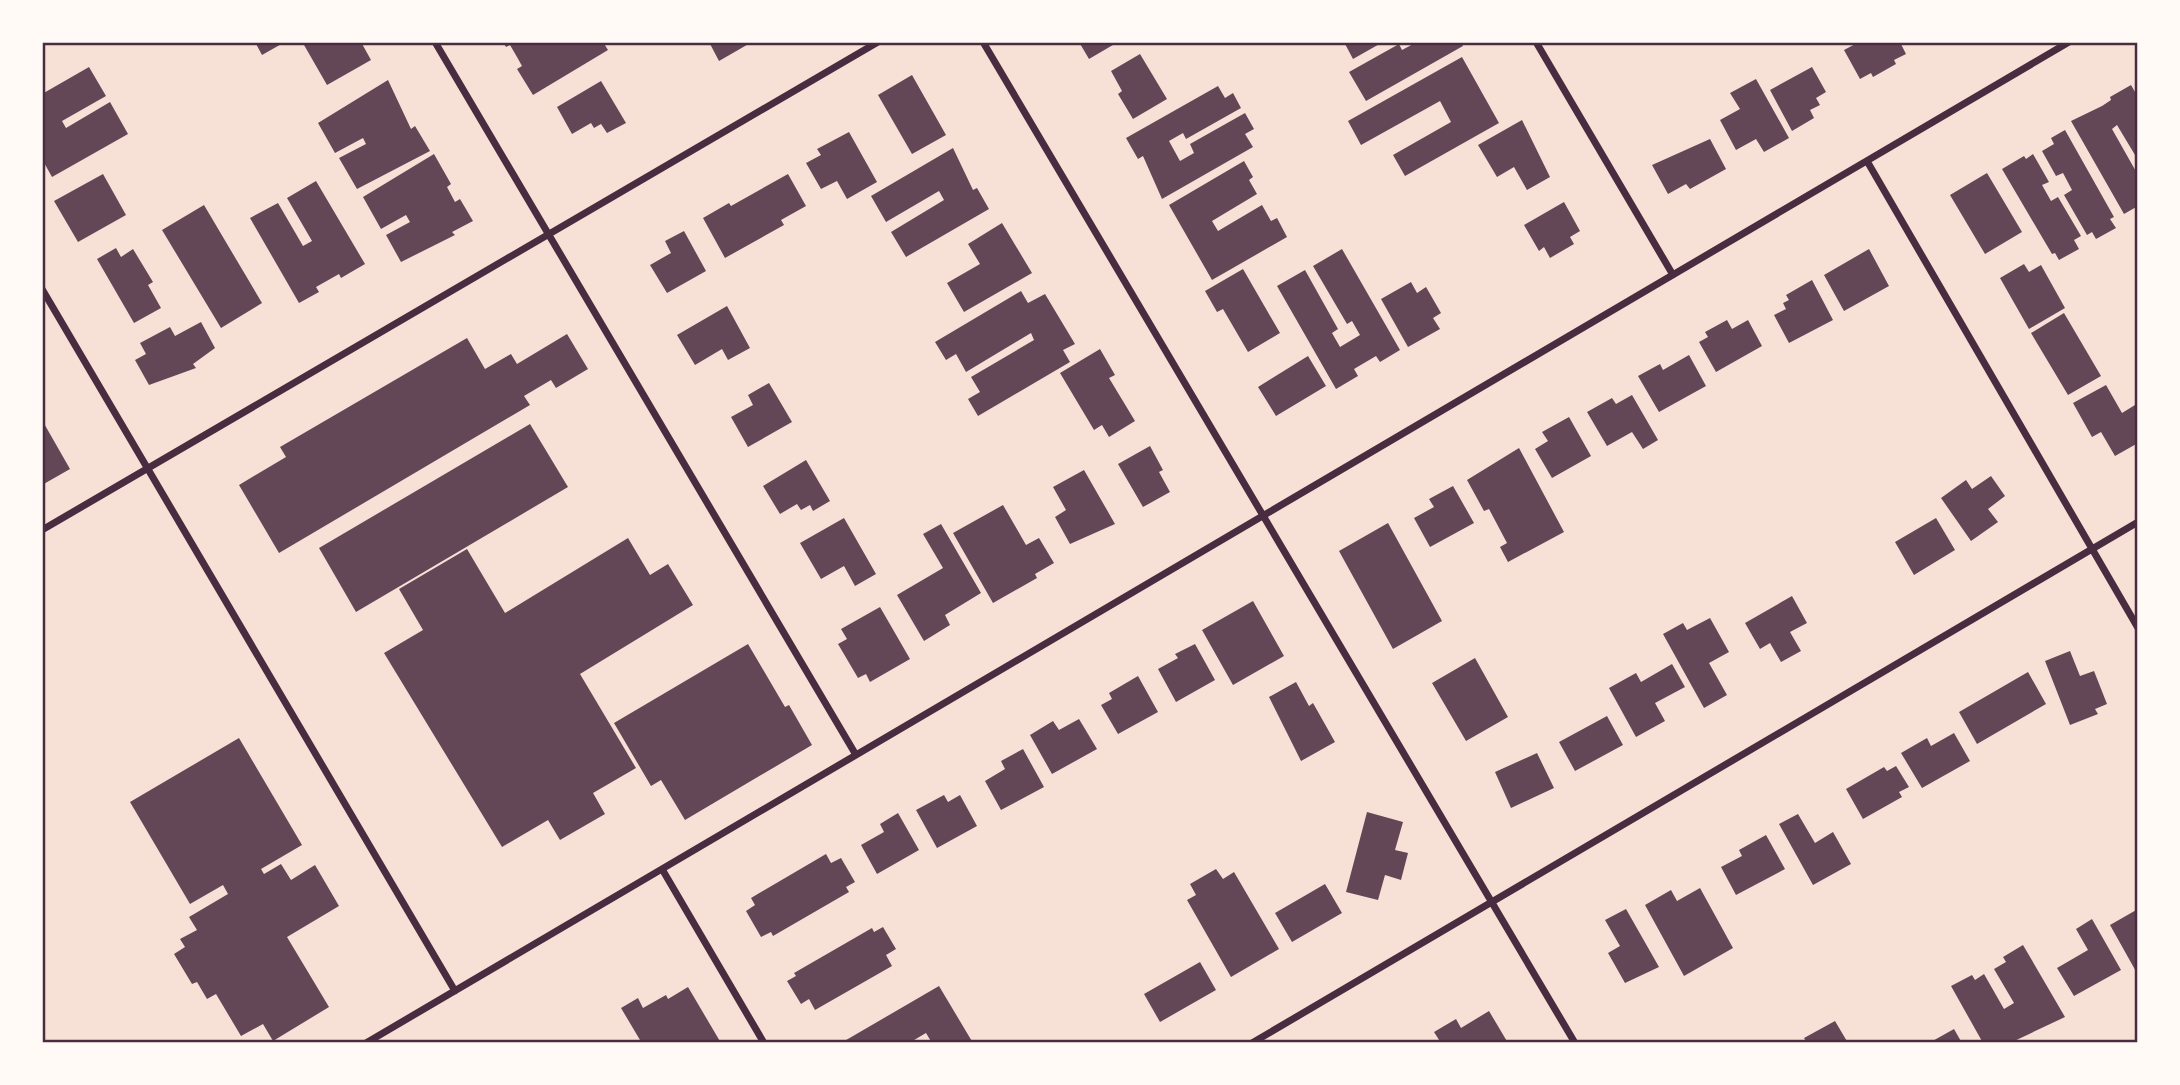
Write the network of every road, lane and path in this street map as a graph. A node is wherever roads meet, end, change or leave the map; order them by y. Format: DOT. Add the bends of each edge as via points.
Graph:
graph roads {
  1 [pos="435,42"];
  2 [pos="878,42"];
  3 [pos="983,42"];
  4 [pos="1536,42"];
  5 [pos="2069,42"];
  6 [pos="1867,161"];
  7 [pos="549,235"];
  8 [pos="1673,275"];
  9 [pos="42,289"];
  10 [pos="149,470"];
  11 [pos="1264,516"];
  12 [pos="2138,522"];
  13 [pos="42,530"];
  14 [pos="2092,549"];
  15 [pos="2138,628"];
  16 [pos="856,755"];
  17 [pos="662,869"];
  18 [pos="1491,901"];
  19 [pos="455,991"];
  20 [pos="366,1043"];
  21 [pos="764,1043"];
  22 [pos="1252,1043"];
  23 [pos="1575,1043"];
  1 -- 7 [label="street"];
  2 -- 7 [label="street"];
  3 -- 11 [label="street"];
  4 -- 8 [label="street"];
  5 -- 6 [label="street"];
  6 -- 8 [label="street"];
  6 -- 14 [label="street"];
  7 -- 10 [label="street"];
  7 -- 16 [label="street"];
  8 -- 11 [label="street"];
  9 -- 10 [label="street"];
  10 -- 13 [label="street"];
  10 -- 19 [label="street"];
  11 -- 16 [label="street"];
  11 -- 18 [label="street"];
  12 -- 14 [label="street"];
  14 -- 15 [label="street"];
  14 -- 18 [label="street"];
  16 -- 17 [label="street"];
  17 -- 19 [label="street"];
  17 -- 21 [label="street"];
  18 -- 22 [label="street"];
  18 -- 23 [label="street"];
  19 -- 20 [label="street"];
}
